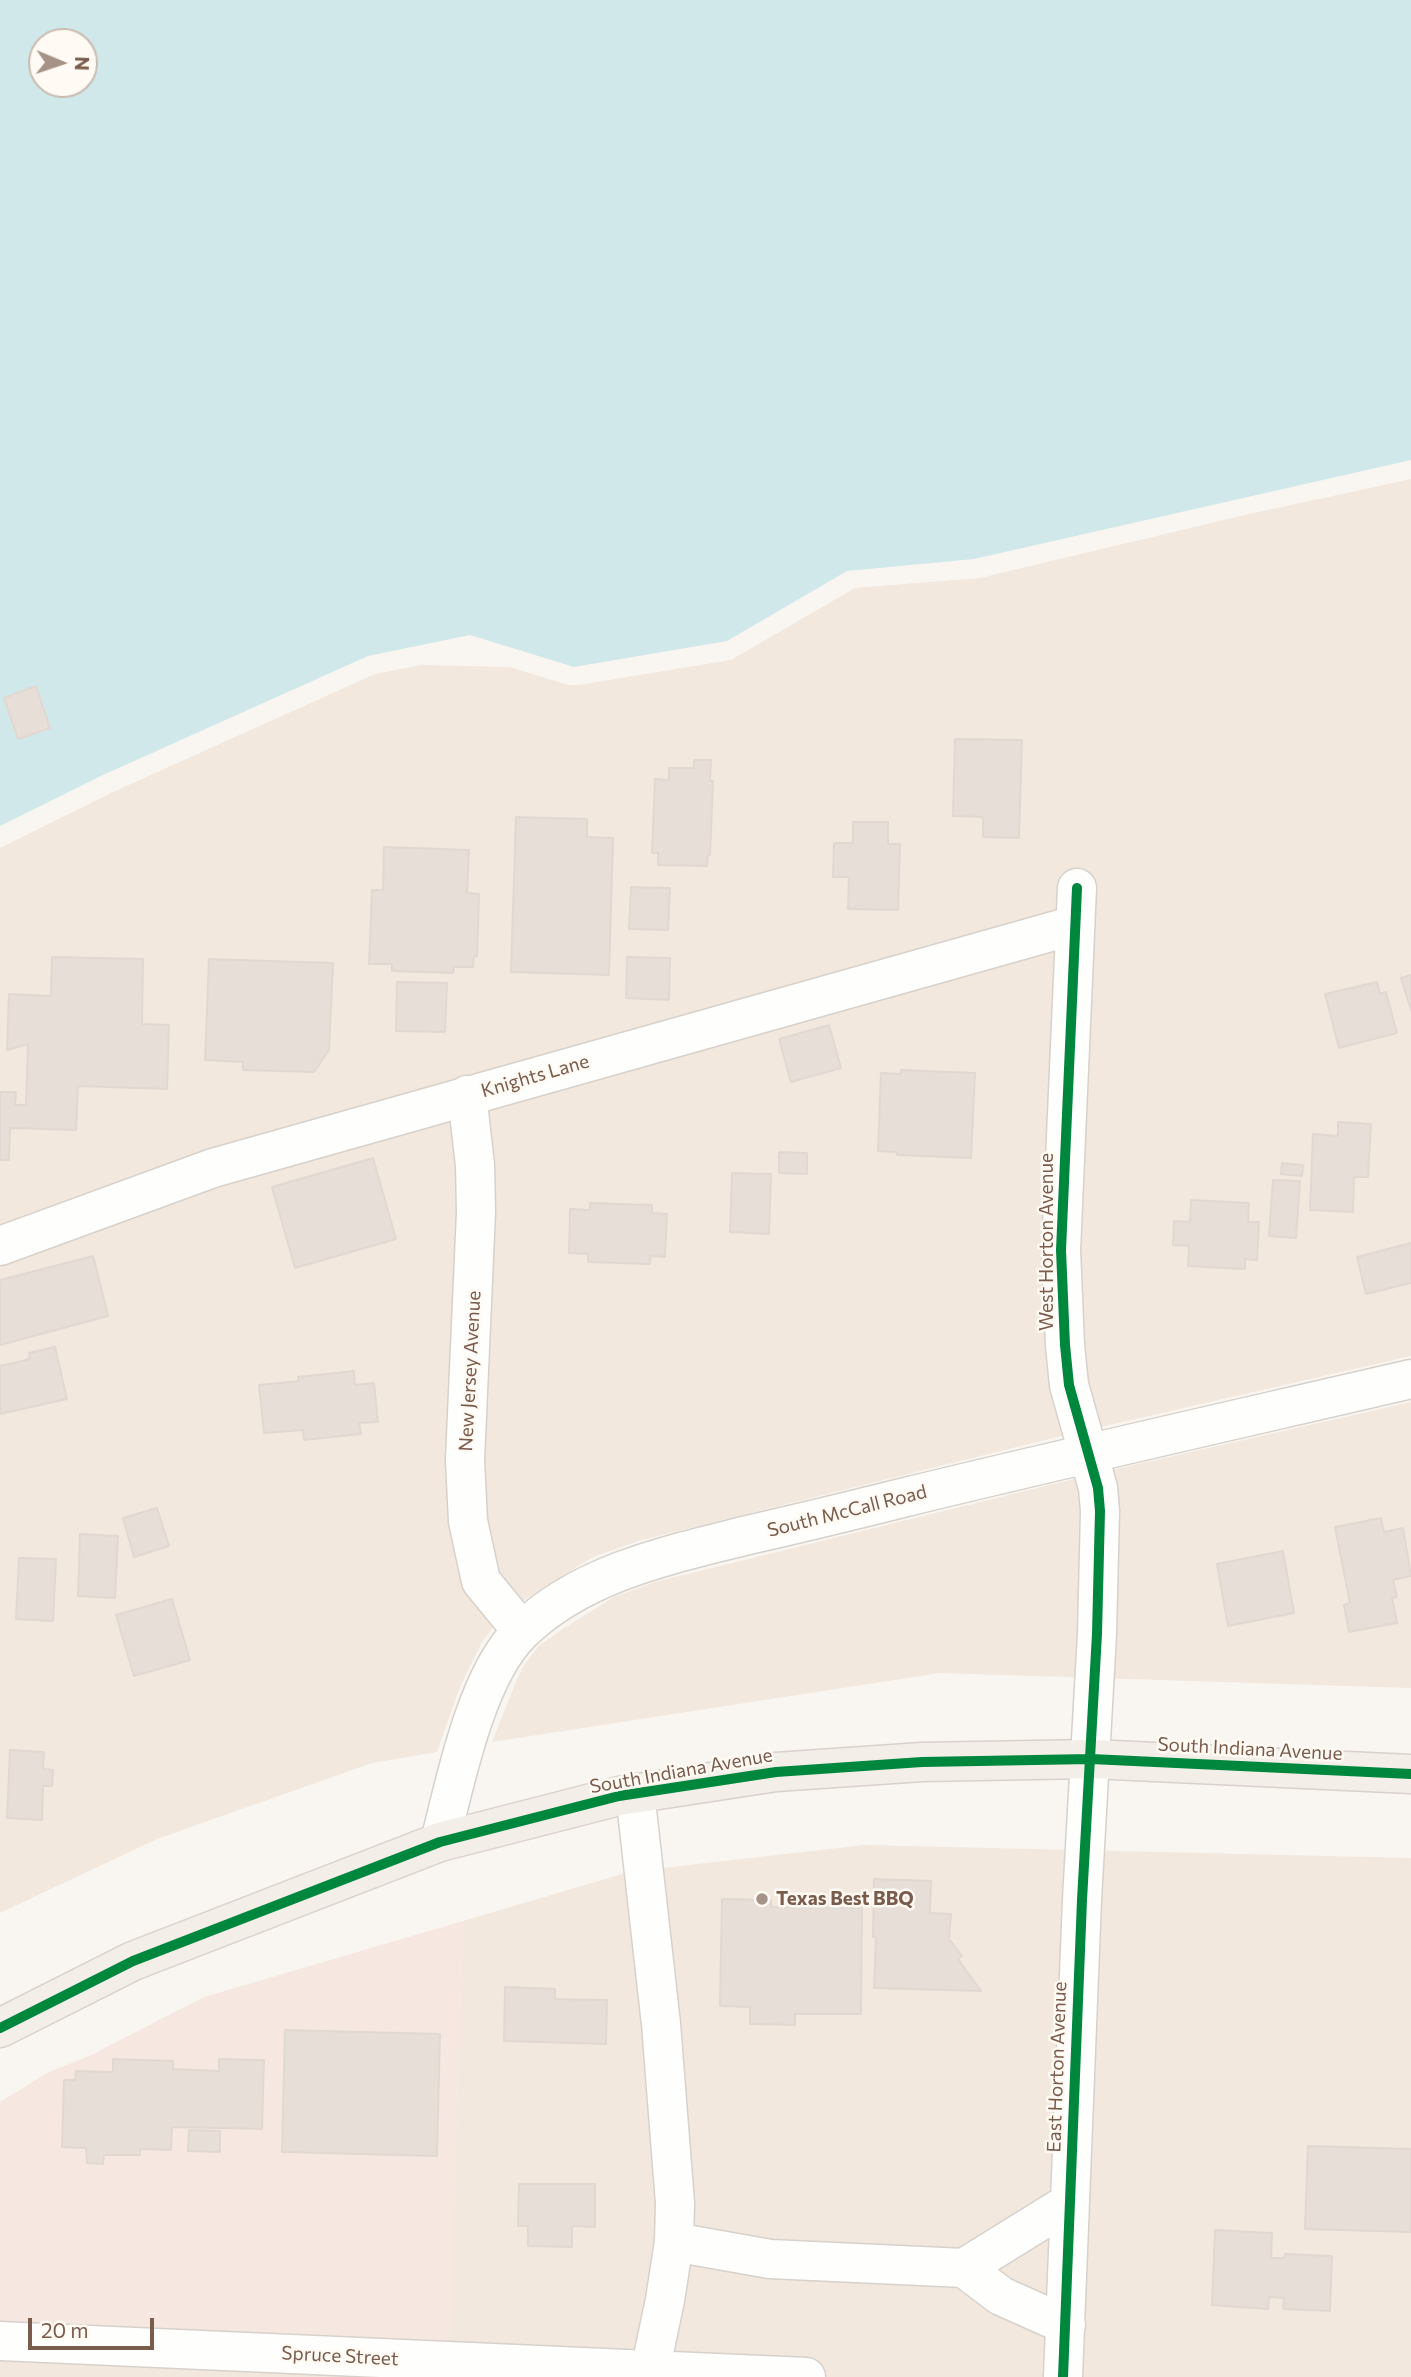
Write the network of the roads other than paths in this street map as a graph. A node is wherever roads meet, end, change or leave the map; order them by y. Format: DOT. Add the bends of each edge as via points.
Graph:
graph roads {
  1 [pos="1076,907"];
  2 [pos="467,1095"];
  3 [pos="0,1246"];
  4 [pos="1411,1379"];
  5 [pos="1088,1453"];
  6 [pos="522,1631"];
  7 [pos="1091,1759"];
  8 [pos="1411,1774"];
  9 [pos="635,1793"];
  10 [pos="440,1842"];
  11 [pos="0,2028"];
  12 [pos="1069,2203"];
  13 [pos="674,2242"];
  14 [pos="964,2269"];
  15 [pos="1066,2325"];
  16 [pos="0,2341"];
  17 [pos="650,2371"];
  18 [pos="806,2377"];
  19 [pos="1063,2377"];
  1 -- 2 [label="street, Knights Lane"];
  1 -- 5 [label="street, West Horton Avenue" via="1061,1250 1069,1385"];
  2 -- 3 [label="street, Knights Lane" via="213,1168"];
  2 -- 6 [label="street, New Jersey Avenue" via="476,1212 465,1460 468,1521 481,1581"];
  4 -- 5 [label="street, South McCall Road"];
  5 -- 6 [label="street, South McCall Road" via="647,1562 603,1577"];
  5 -- 7 [label="street, West Horton Avenue" via="1100,1511"];
  6 -- 10 [label="street, South McCall Road" via="500,1661 478,1709"];
  7 -- 8 [label="main road, South Indiana Avenue"];
  7 -- 9 [label="main road, South Indiana Avenue" via="922,1762 776,1772"];
  7 -- 12 [label="street, East Horton Avenue"];
  9 -- 10 [label="main road, South Indiana Avenue"];
  9 -- 13 [label="street" via="666,2076"];
  10 -- 11 [label="main road, South Indiana Avenue" via="133,1961"];
  12 -- 14 [label="street"];
  12 -- 15 [label="street, East Horton Avenue"];
  13 -- 14 [label="street" via="770,2259"];
  13 -- 17 [label="street"];
  14 -- 15 [label="street" via="1001,2296"];
  15 -- 19 [label="street, East Horton Avenue"];
  16 -- 17 [label="street, Spruce Street"];
  17 -- 18 [label="street, Spruce Street"];
}
